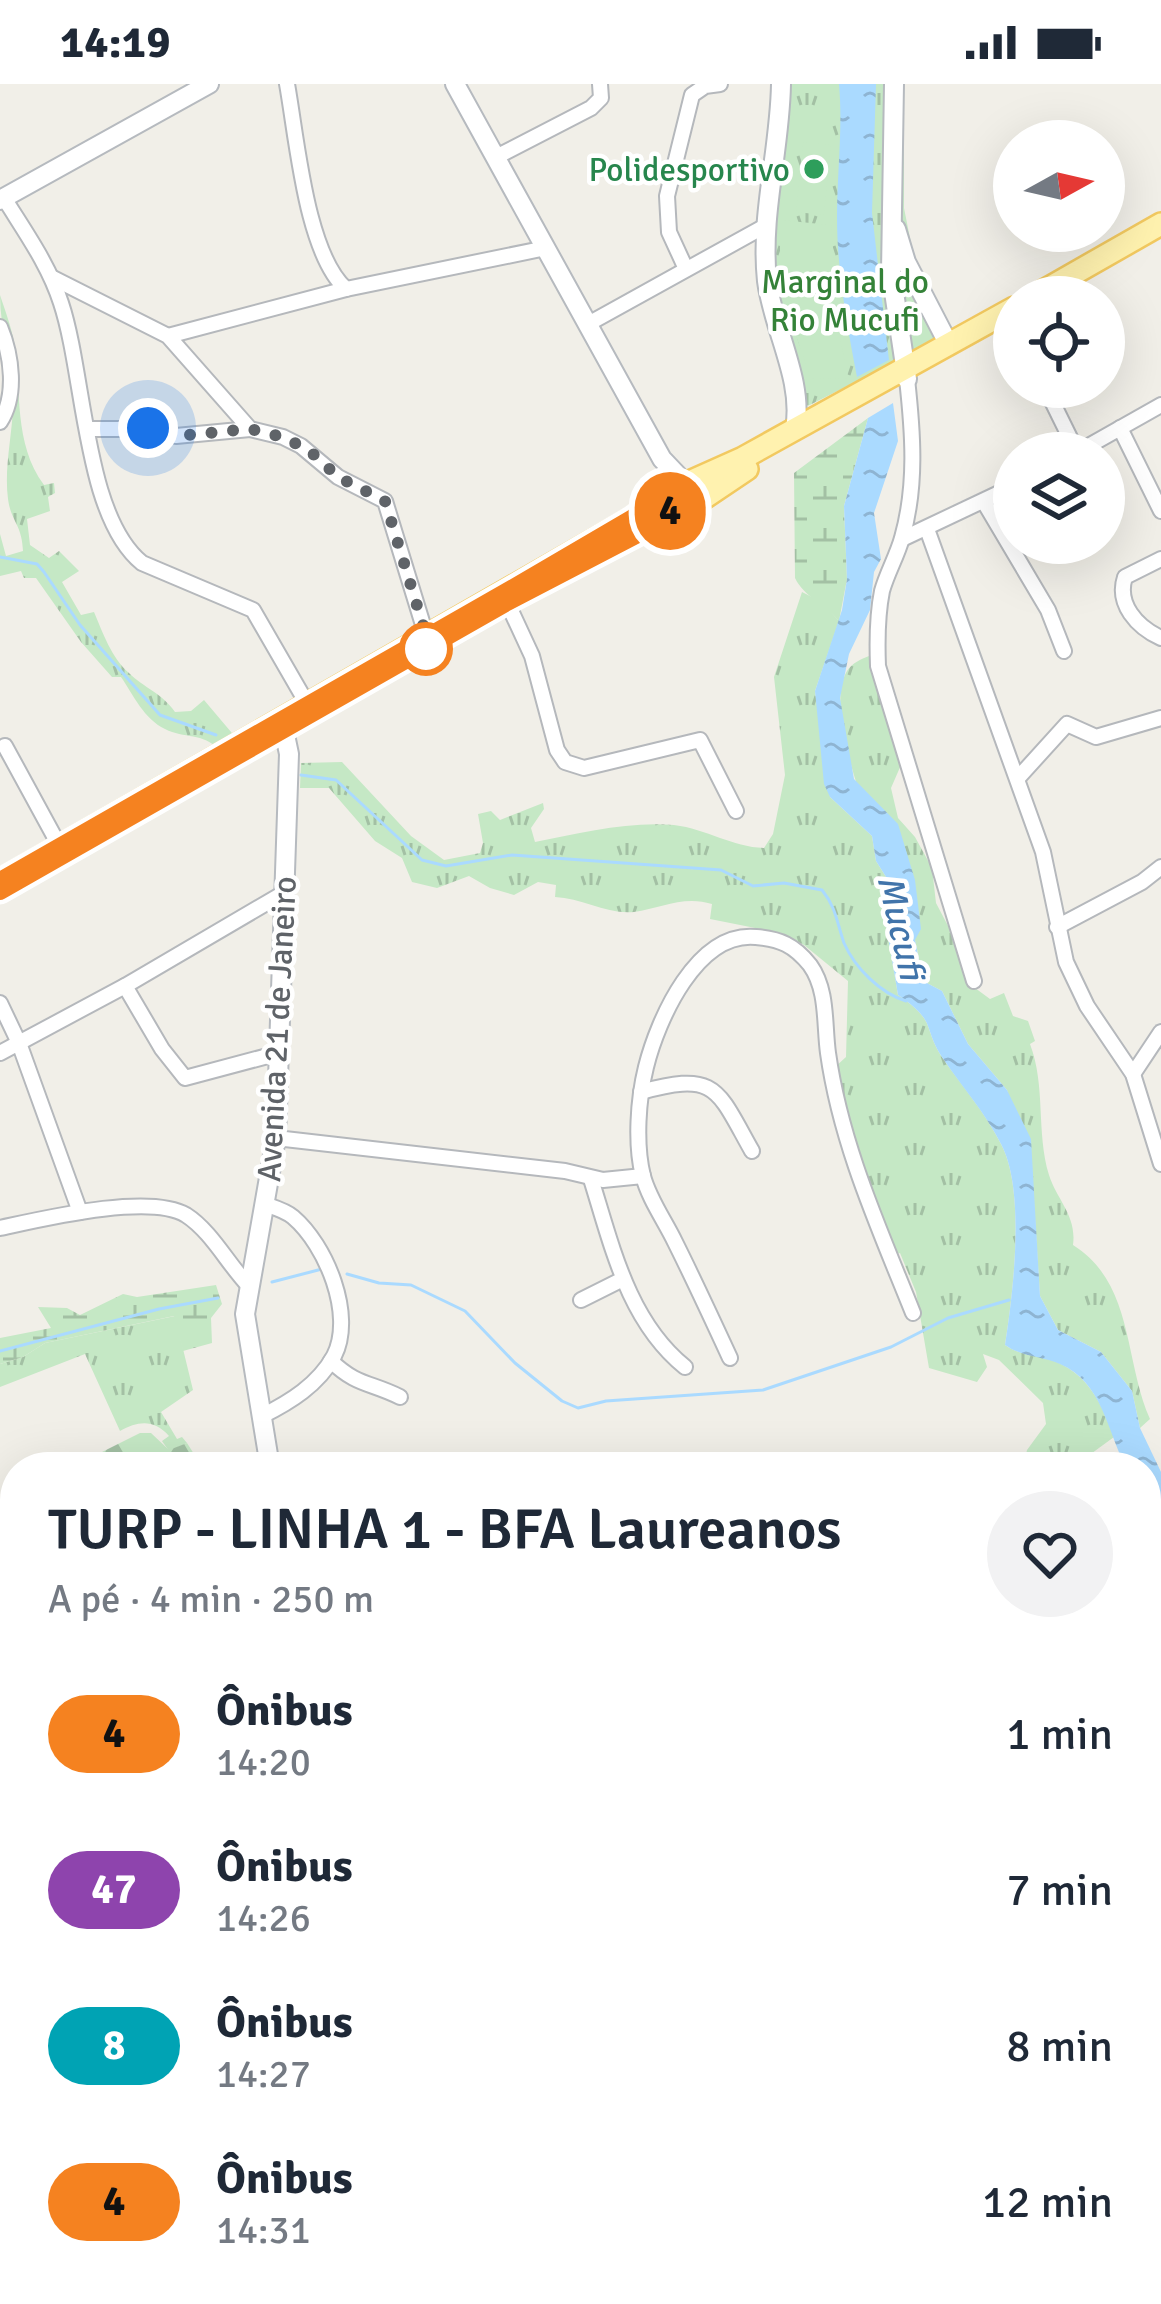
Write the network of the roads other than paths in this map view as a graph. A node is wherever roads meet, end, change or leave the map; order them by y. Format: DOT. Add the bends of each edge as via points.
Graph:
graph roads {
  1 [pos="208,84"];
  2 [pos="287,84"];
  3 [pos="455,84"];
  4 [pos="600,84"];
  5 [pos="680,84"];
  6 [pos="720,84"];
  7 [pos="781,84"];
  8 [pos="894,84"];
  9 [pos="688,106"];
  10 [pos="496,157"];
  11 [pos="2,199"];
  12 [pos="889,204"];
  13 [pos="1161,224"];
  14 [pos="765,226"];
  15 [pos="1161,236"];
  16 [pos="546,248"];
  17 [pos="686,269"];
  18 [pos="1070,276"];
  19 [pos="1090,276"];
  20 [pos="53,278"];
  21 [pos="346,289"];
  22 [pos="587,324"];
  23 [pos="993,326"];
  24 [pos="0,327"];
  25 [pos="993,328"];
  26 [pos="169,336"];
  27 [pos="949,344"];
  28 [pos="790,374"];
  29 [pos="902,376"];
  30 [pos="857,401"];
  31 [pos="1161,405"];
  32 [pos="822,414"];
  33 [pos="0,422"];
  34 [pos="795,428"];
  35 [pos="1120,428"];
  36 [pos="89,429"];
  37 [pos="250,429"];
  38 [pos="1113,432"];
  39 [pos="673,487"];
  40 [pos="993,497"];
  41 [pos="984,502"];
  42 [pos="683,510"];
  43 [pos="1161,511"];
  44 [pos="927,529"];
  45 [pos="902,538"];
  46 [pos="1161,559"];
  47 [pos="507,602"];
  48 [pos="427,638"];
  49 [pos="1161,638"];
  50 [pos="1064,651"];
  51 [pos="308,707"];
  52 [pos="1161,718"];
  53 [pos="284,730"];
  54 [pos="5,746"];
  55 [pos="1018,778"];
  56 [pos="736,811"];
  57 [pos="60,847"];
  58 [pos="1161,867"];
  59 [pos="0,881"];
  60 [pos="0,891"];
  61 [pos="282,894"];
  62 [pos="1057,928"];
  63 [pos="974,981"];
  64 [pos="125,986"];
  65 [pos="0,1003"];
  66 [pos="1161,1031"];
  67 [pos="19,1042"];
  68 [pos="0,1053"];
  69 [pos="279,1053"];
  70 [pos="1133,1074"];
  71 [pos="641,1092"];
  72 [pos="276,1138"];
  73 [pos="752,1151"];
  74 [pos="1161,1164"];
  75 [pos="643,1176"];
  76 [pos="591,1179"];
  77 [pos="267,1205"];
  78 [pos="80,1212"];
  79 [pos="0,1228"];
  80 [pos="623,1279"];
  81 [pos="248,1286"];
  82 [pos="580,1300"];
  83 [pos="913,1313"];
  84 [pos="730,1358"];
  85 [pos="331,1361"];
  86 [pos="685,1367"];
  87 [pos="400,1397"];
  88 [pos="262,1416"];
  89 [pos="268,1452"];
  1 -- 11 [label="main road"];
  2 -- 21 [label="street" via="320,250"];
  3 -- 10 [label="main road"];
  4 -- 10 [label="street" via="591,108"];
  5 -- 9 [label="street"];
  6 -- 9 [label="street" via="696,91"];
  7 -- 14 [label="main road"];
  8 -- 12 [label="main road"];
  9 -- 17 [label="street" via="667,196 669,232"];
  10 -- 16 [label="main road"];
  11 -- 20 [label="street"];
  12 -- 27 [label="main road" via="906,262"];
  12 -- 29 [label="main road"];
  13 -- 18 [label="main road"];
  14 -- 17 [label="street"];
  14 -- 28 [label="main road" via="767,282"];
  15 -- 19 [label="main road"];
  16 -- 21 [label="street"];
  16 -- 22 [label="main road"];
  17 -- 22 [label="street"];
  20 -- 26 [label="street"];
  20 -- 36 [label="street"];
  21 -- 26 [label="street"];
  22 -- 39 [label="main road"];
  23 -- 27 [label="main road"];
  24 -- 33 [label="street" via="11,396"];
  25 -- 29 [label="main road"];
  26 -- 37 [label="street"];
  27 -- 29 [label="main road"];
  28 -- 32 [label="main road" via="809,410"];
  28 -- 34 [label="main road"];
  29 -- 30 [label="main road"];
  29 -- 45 [label="street" via="914,442"];
  30 -- 32 [label="main road"];
  30 -- 42 [label="main road"];
  31 -- 35 [label="street"];
  32 -- 34 [label="main road"];
  34 -- 39 [label="main road"];
  35 -- 38 [label="street"];
  35 -- 43 [label="street"];
  36 -- 37 [label="street" via="176,436"];
  36 -- 51 [label="street" via="111,522 129,553 253,610"];
  37 -- 48 [label="street" via="301,446 385,501"];
  39 -- 42 [label="main road" via="668,510"];
  39 -- 48 [label="main road"];
  40 -- 41 [label="street"];
  41 -- 44 [label="street"];
  41 -- 50 [label="street"];
  42 -- 47 [label="main road"];
  44 -- 45 [label="street"];
  44 -- 55 [label="street"];
  45 -- 63 [label="street" via="883,589 878,666"];
  46 -- 49 [label="street" via="1125,577 1121,590 1134,618"];
  47 -- 53 [label="main road"];
  47 -- 56 [label="street" via="565,763 584,768 700,740"];
  48 -- 51 [label="main road"];
  51 -- 57 [label="main road"];
  52 -- 55 [label="street" via="1096,737 1067,724"];
  53 -- 60 [label="main road"];
  53 -- 61 [label="main road, Avenida 21 de Janeiro"];
  54 -- 57 [label="street"];
  55 -- 62 [label="street"];
  57 -- 59 [label="main road"];
  58 -- 62 [label="street"];
  61 -- 64 [label="street"];
  61 -- 69 [label="main road, Avenida 21 de Janeiro"];
  62 -- 70 [label="street" via="1087,1006"];
  64 -- 67 [label="street"];
  64 -- 69 [label="street" via="185,1078"];
  65 -- 67 [label="street"];
  66 -- 70 [label="street"];
  67 -- 68 [label="street"];
  67 -- 78 [label="street"];
  69 -- 72 [label="main road, Avenida 21 de Janeiro"];
  70 -- 74 [label="street"];
  71 -- 73 [label="street" via="677,1082 707,1086 722,1097"];
  71 -- 75 [label="street"];
  71 -- 83 [label="street" via="655,1040 703,958 747,936 797,950 824,998 842,1124"];
  72 -- 76 [label="street"];
  72 -- 77 [label="main road, Avenida 21 de Janeiro"];
  75 -- 76 [label="street"];
  75 -- 84 [label="street"];
  76 -- 80 [label="street"];
  77 -- 81 [label="main road, Avenida 21 de Janeiro"];
  77 -- 85 [label="street" via="290,1213 327,1265 341,1315"];
  78 -- 79 [label="street"];
  78 -- 81 [label="street" via="183,1214"];
  80 -- 82 [label="street"];
  80 -- 86 [label="street" via="654,1337"];
  81 -- 88 [label="main road, Avenida 21 de Janeiro" via="247,1340"];
  85 -- 87 [label="street" via="360,1384"];
  85 -- 88 [label="street" via="298,1397"];
  88 -- 89 [label="main road, Avenida 21 de Janeiro"];
}
